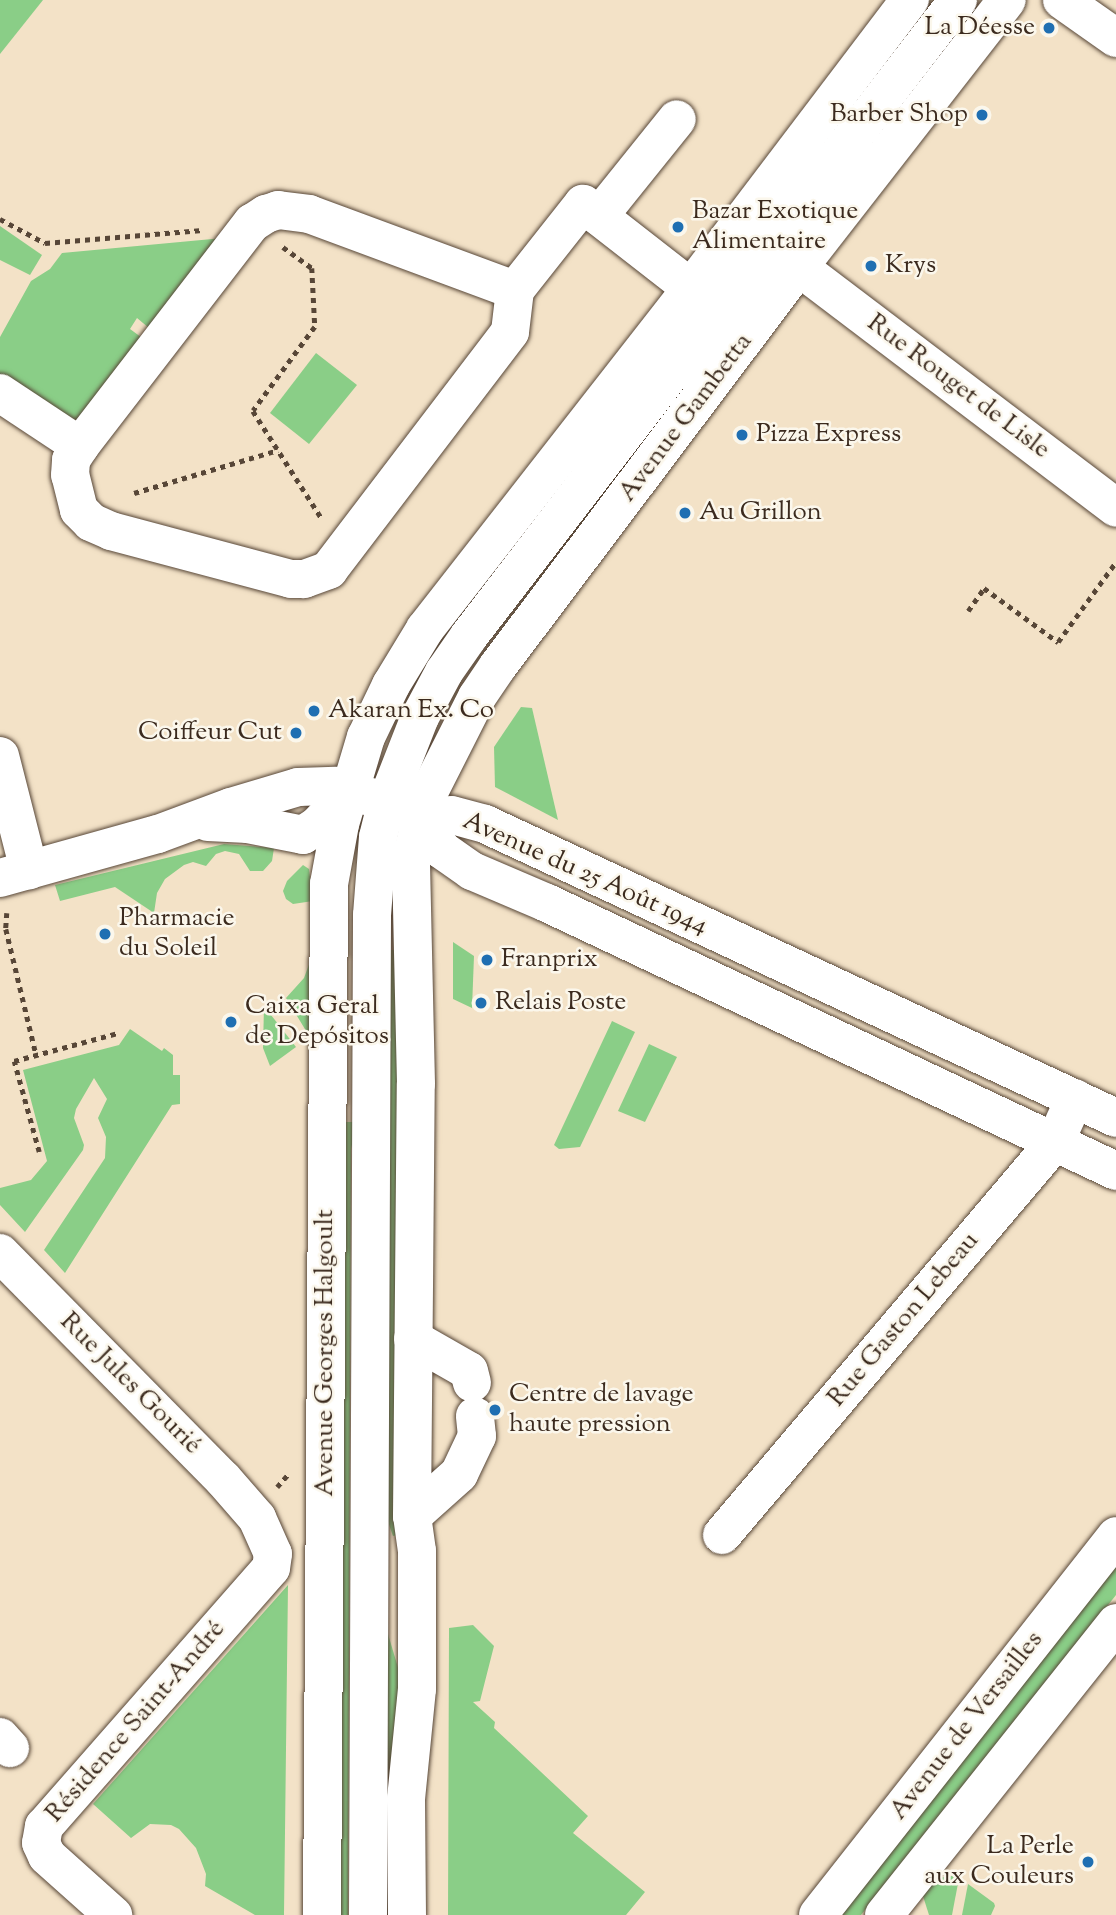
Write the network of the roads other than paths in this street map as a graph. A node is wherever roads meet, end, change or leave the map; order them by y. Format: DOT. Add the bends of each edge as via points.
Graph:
graph roads {
  1 [pos="910,0"];
  2 [pos="958,0"];
  3 [pos="1007,0"];
  4 [pos="1062,0"];
  5 [pos="1116,38"];
  6 [pos="677,119"];
  7 [pos="599,216"];
  8 [pos="799,267"];
  9 [pos="691,288"];
  10 [pos="515,290"];
  11 [pos="0,393"];
  12 [pos="80,446"];
  13 [pos="1116,508"];
  14 [pos="0,756"];
  15 [pos="349,792"];
  16 [pos="387,801"];
  17 [pos="421,819"];
  18 [pos="11,875"];
  19 [pos="714,931"];
  20 [pos="695,972"];
  21 [pos="1075,1098"];
  22 [pos="1116,1118"];
  23 [pos="1055,1142"];
  24 [pos="1116,1171"];
  25 [pos="0,1253"];
  26 [pos="413,1339"];
  27 [pos="412,1516"];
  28 [pos="257,1518"];
  29 [pos="368,1531"];
  30 [pos="722,1535"];
  31 [pos="1116,1536"];
  32 [pos="1116,1623"];
  33 [pos="417,1689"];
  34 [pos="113,1915"];
  35 [pos="322,1915"];
  36 [pos="368,1915"];
  37 [pos="407,1915"];
  38 [pos="818,1915"];
  39 [pos="884,1915"];
  1 -- 9 [label="main road"];
  2 -- 16 [label="main road, Avenue Gambetta" via="469,636 420,717"];
  3 -- 8 [label="main road, Avenue Gambetta"];
  4 -- 5 [label="main road"];
  6 -- 7 [label="main road"];
  7 -- 9 [label="main road"];
  7 -- 10 [label="main road" via="583,204"];
  8 -- 13 [label="main road, Rue Rouget de Lisle"];
  8 -- 17 [label="main road, Avenue Gambetta" via="487,681 426,798"];
  9 -- 15 [label="main road" via="425,629 376,715"];
  10 -- 12 [label="main road" via="302,212 278,211 252,223"];
  10 -- 12 [label="main road" via="510,332 343,552 328,569 304,579 111,531 85,516 72,494 71,460"];
  11 -- 12 [label="main road"];
  14 -- 18 [label="main road"];
  15 -- 16 [label="main road"];
  15 -- 18 [label="main road" via="317,827 303,835 202,820"];
  15 -- 35 [label="main road, Avenue Georges Halgoult" via="329,884"];
  16 -- 17 [label="main road"];
  16 -- 29 [label="main road, Avenue Georges Halgoult" via="378,837 372,915"];
  17 -- 19 [label="main road, Avenue du 25 Août 1944" via="453,815 485,824"];
  17 -- 20 [label="main road, Avenue du 25 Août 1944" via="442,850 472,871"];
  17 -- 26 [label="main road, Avenue Gambetta" via="411,860 416,1084"];
  19 -- 20 [label="main road"];
  19 -- 21 [label="main road, Avenue du 25 Août 1944"];
  20 -- 23 [label="main road, Avenue du 25 Août 1944"];
  21 -- 22 [label="main road, Avenue du 25 Août 1944"];
  21 -- 23 [label="main road, Rue Gaston Lebeau"];
  23 -- 24 [label="main road, Avenue du 25 Août 1944"];
  23 -- 30 [label="main road, Rue Gaston Lebeau"];
  25 -- 28 [label="main road, Rue Jules Gourié"];
  26 -- 27 [label="main road"];
  26 -- 27 [label="main road" via="469,1371 477,1436 459,1474"];
  27 -- 33 [label="main road" via="417,1551"];
  28 -- 34 [label="main road, Résidence Saint-André" via="270,1542 271,1568 44,1826 41,1843 47,1856"];
  29 -- 33 [label="main road" via="398,1568 399,1635"];
  29 -- 36 [label="main road, Avenue Georges Halgoult"];
  31 -- 38 [label="main road, Avenue de Versailles"];
  32 -- 39 [label="main road, Avenue de Versailles"];
  33 -- 37 [label="main road" via="406,1799"];
}
